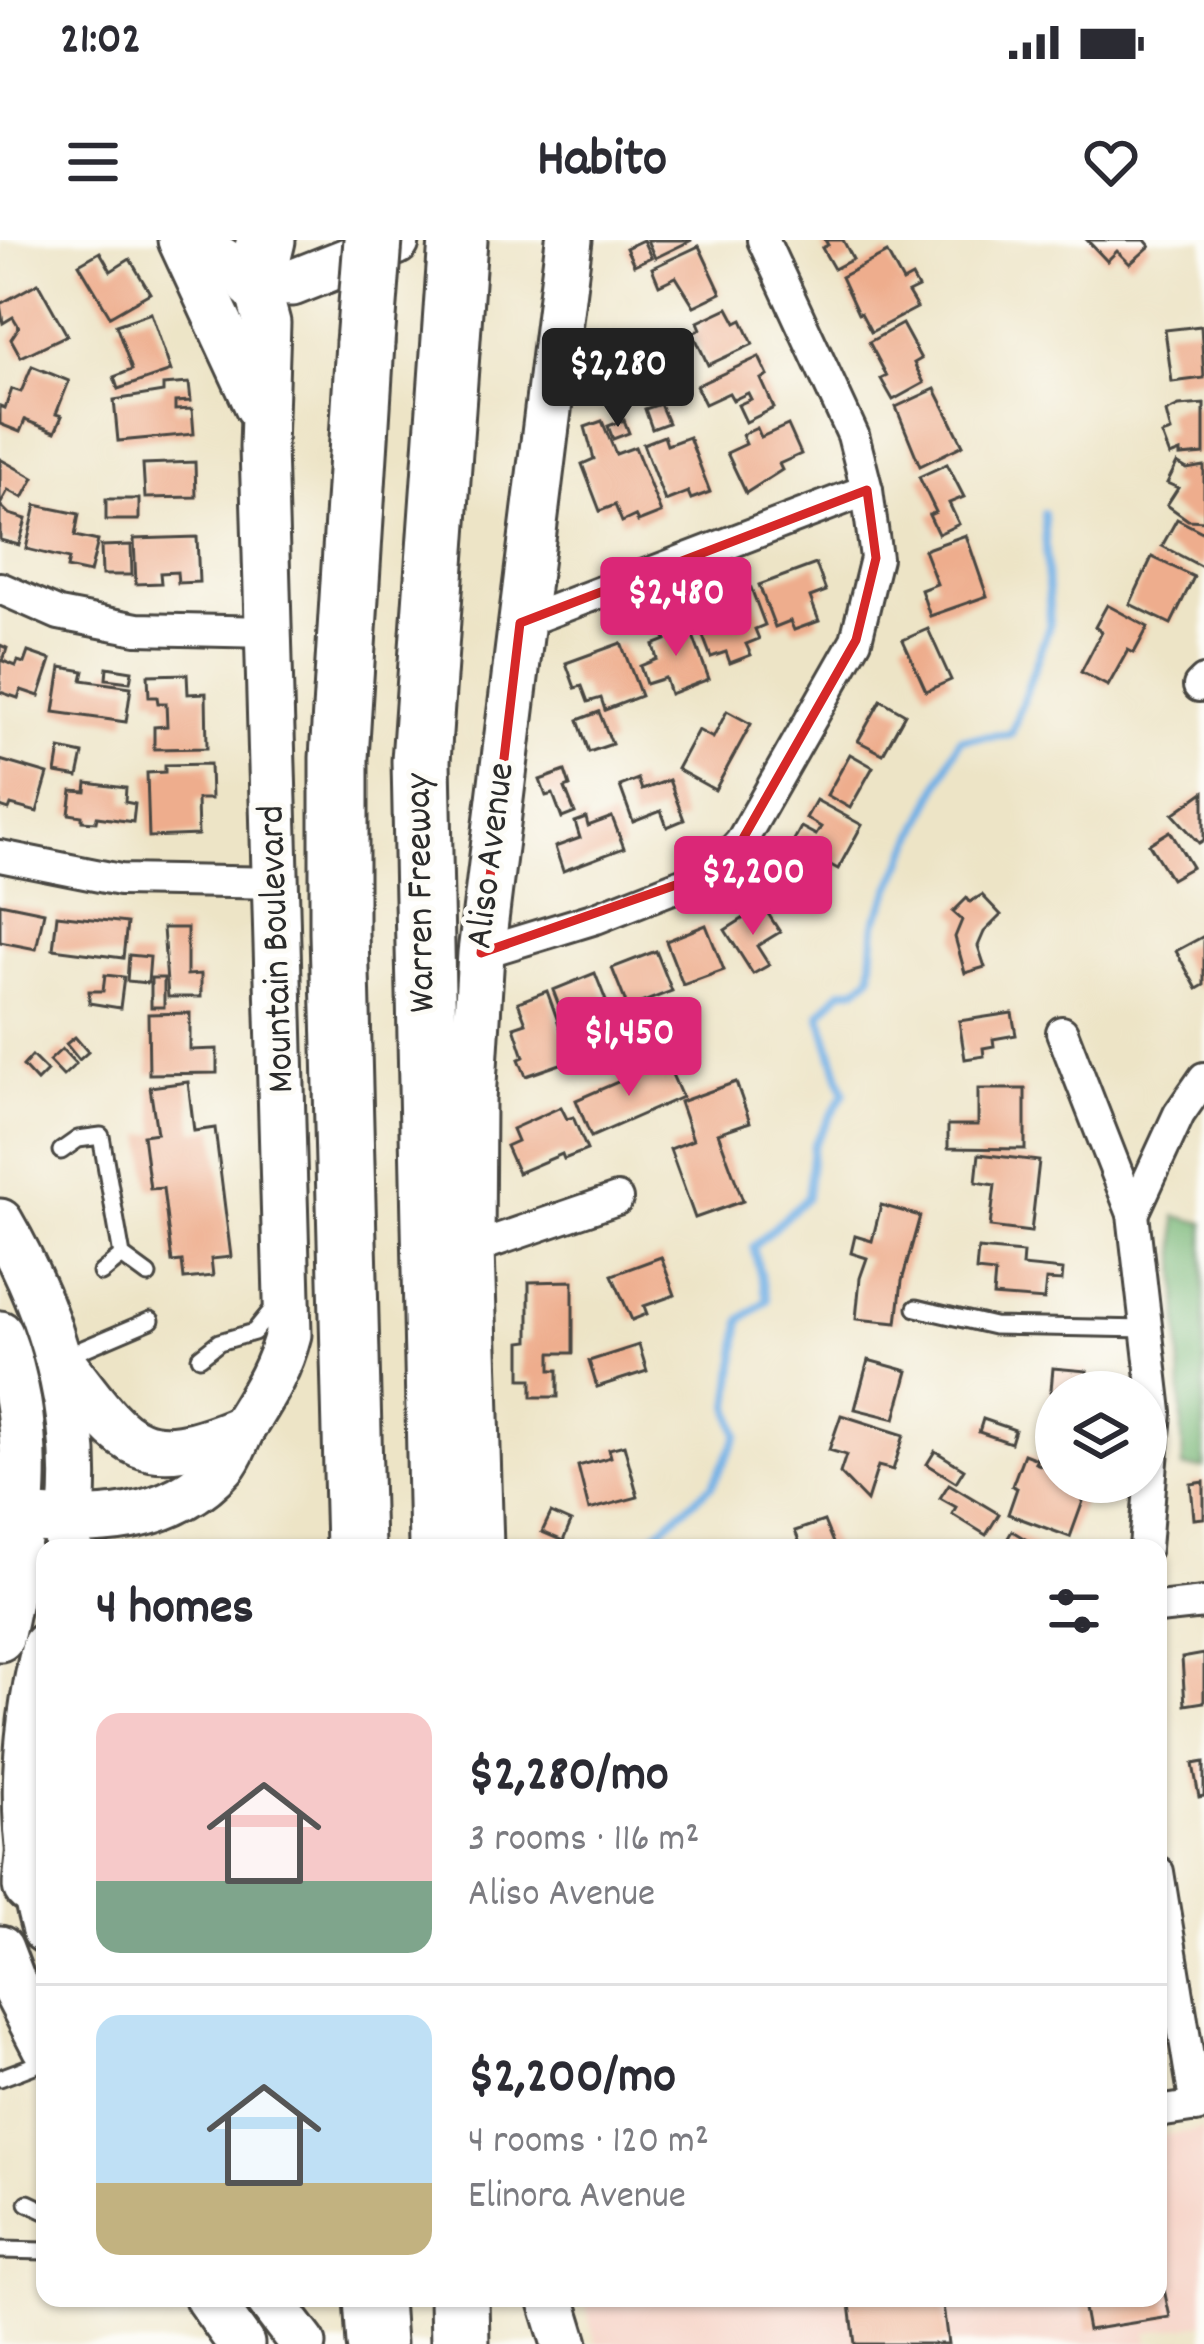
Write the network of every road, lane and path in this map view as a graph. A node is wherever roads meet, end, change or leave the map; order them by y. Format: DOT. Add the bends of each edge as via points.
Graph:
graph roads {
  1 [pos="185,240"];
  2 [pos="373,240"];
  3 [pos="401,240"];
  4 [pos="458,240"];
  5 [pos="569,240"];
  6 [pos="763,240"];
  7 [pos="261,261"];
  8 [pos="263,418"];
  9 [pos="867,490"];
  10 [pos="0,588"];
  11 [pos="520,623"];
  12 [pos="270,632"];
  13 [pos="0,856"];
  14 [pos="276,883"];
  15 [pos="481,952"];
  16 [pos="1062,1032"];
  17 [pos="1204,1078"];
  18 [pos="61,1151"];
  19 [pos="617,1199"];
  20 [pos="1133,1214"];
  21 [pos="0,1222"];
  22 [pos="471,1249"];
  23 [pos="122,1256"];
  24 [pos="101,1273"];
  25 [pos="148,1275"];
  26 [pos="289,1288"];
  27 [pos="916,1308"];
  28 [pos="151,1320"];
  29 [pos="1147,1329"];
  30 [pos="0,1334"];
  31 [pos="200,1357"];
  32 [pos="59,1359"];
  33 [pos="242,1428"];
  34 [pos="22,1518"];
  35 [pos="69,1535"];
  36 [pos="355,1539"];
  37 [pos="438,1539"];
  38 [pos="480,1539"];
  39 [pos="1146,1539"];
  40 [pos="1204,1603"];
  41 [pos="1167,1607"];
  42 [pos="0,1638"];
  43 [pos="36,1683"];
  44 [pos="36,1886"];
  45 [pos="1167,1922"];
  46 [pos="0,1948"];
  47 [pos="36,2030"];
  48 [pos="36,2064"];
  49 [pos="0,2078"];
  50 [pos="1200,2106"];
  51 [pos="1167,2111"];
  52 [pos="28,2203"];
  53 [pos="36,2207"];
  54 [pos="0,2250"];
  55 [pos="36,2251"];
  56 [pos="214,2307"];
  57 [pos="459,2307"];
  58 [pos="554,2307"];
  59 [pos="241,2344"];
  60 [pos="460,2344"];
  61 [pos="565,2344"];
  1 -- 7 [label="main road"];
  1 -- 8 [label="main road"];
  2 -- 36 [label="highway, bridge" via="339,758"];
  3 -- 7 [label="main road" via="292,283"];
  4 -- 37 [label="highway, Warren Freeway" via="421,761"];
  5 -- 11 [label="main road, Aliso Avenue"];
  6 -- 9 [label="street" via="853,435"];
  7 -- 8 [label="main road, Mountain Boulevard"];
  8 -- 12 [label="main road, Mountain Boulevard"];
  9 -- 11 [label="street"];
  9 -- 15 [label="street" via="876,558 856,640 741,842 713,872"];
  10 -- 12 [label="street" via="59,614 137,628"];
  11 -- 15 [label="main road, Aliso Avenue"];
  12 -- 14 [label="main road, Mountain Boulevard"];
  13 -- 14 [label="street" via="120,880"];
  14 -- 26 [label="main road, Mountain Boulevard"];
  15 -- 22 [label="main road, Aliso Avenue"];
  16 -- 20 [label="street"];
  17 -- 20 [label="street"];
  18 -- 23 [label="lane" via="101,1136"];
  19 -- 22 [label="street"];
  20 -- 29 [label="street"];
  21 -- 32 [label="main road" via="39,1295"];
  22 -- 38 [label="main road, Aliso Avenue"];
  23 -- 24 [label="lane"];
  23 -- 25 [label="lane"];
  26 -- 31 [label="lane" via="254,1332"];
  26 -- 33 [label="main road, Mountain Boulevard" via="278,1368"];
  27 -- 29 [label="lane" via="994,1325"];
  28 -- 32 [label="lane"];
  29 -- 39 [label="street" via="1156,1412"];
  30 -- 34 [label="main road" via="22,1418"];
  32 -- 33 [label="main road" via="113,1427 150,1449 189,1449"];
  32 -- 35 [label="main road" via="73,1462"];
  33 -- 35 [label="main road, Mountain Boulevard" via="225,1463 186,1495"];
  34 -- 35 [label="main road, Mountain Boulevard"];
  34 -- 42 [label="main road"];
  40 -- 41 [label="street"];
  43 -- 44 [label="main road" via="23,1793"];
  45 -- 50 [label="street"];
  46 -- 47 [label="main road"];
  48 -- 49 [label="lane"];
  50 -- 51 [label="street"];
  52 -- 53 [label="lane"];
  54 -- 55 [label="lane"];
  56 -- 59 [label="main road"];
  57 -- 60 [label="highway"];
  58 -- 61 [label="main road"];
}
